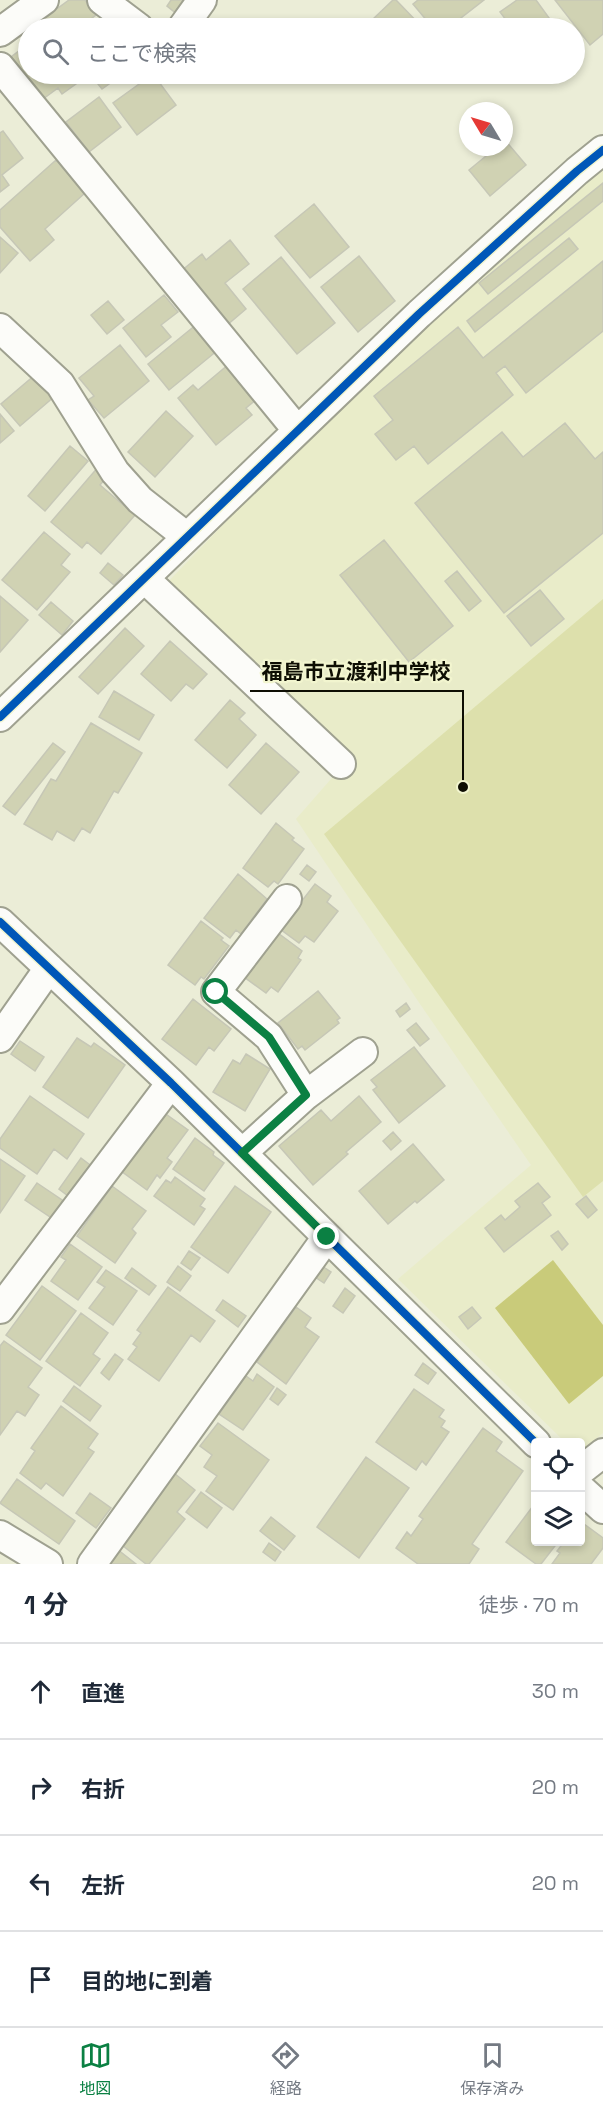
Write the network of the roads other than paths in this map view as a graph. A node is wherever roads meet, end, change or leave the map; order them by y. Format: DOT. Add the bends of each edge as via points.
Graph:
graph roads {
  1 [pos="44,0"];
  2 [pos="102,0"];
  3 [pos="202,0"];
  4 [pos="19,18"];
  5 [pos="126,18"];
  6 [pos="189,18"];
  7 [pos="18,19"];
  8 [pos="0,32"];
  9 [pos="0,67"];
  10 [pos="603,150"];
  11 [pos="0,328"];
  12 [pos="297,430"];
  13 [pos="187,537"];
  14 [pos="145,579"];
  15 [pos="0,717"];
  16 [pos="341,764"];
  17 [pos="287,898"];
  18 [pos="0,922"];
  19 [pos="50,968"];
  20 [pos="0,1038"];
  21 [pos="363,1052"];
  22 [pos="171,1083"];
  23 [pos="306,1095"];
  24 [pos="242,1153"];
  25 [pos="327,1237"];
  26 [pos="9,1280"];
  27 [pos="0,1309"];
  28 [pos="531,1438"];
  29 [pos="603,1453"];
  30 [pos="585,1467"];
  31 [pos="584,1492"];
  32 [pos="603,1509"];
  33 [pos="0,1535"];
  34 [pos="48,1564"];
  35 [pos="92,1564"];
  1 -- 4 [label="street"];
  2 -- 5 [label="street"];
  3 -- 6 [label="street"];
  7 -- 8 [label="street"];
  9 -- 12 [label="street"];
  10 -- 12 [label="street" via="427,306"];
  11 -- 13 [label="street" via="60,384 115,472"];
  12 -- 13 [label="street"];
  13 -- 14 [label="street"];
  14 -- 15 [label="street"];
  14 -- 16 [label="street"];
  17 -- 23 [label="street" via="216,992 269,1037"];
  18 -- 19 [label="street"];
  19 -- 20 [label="street"];
  19 -- 22 [label="street"];
  21 -- 23 [label="street"];
  22 -- 24 [label="street"];
  22 -- 26 [label="street"];
  23 -- 24 [label="street"];
  24 -- 25 [label="street"];
  25 -- 28 [label="street"];
  25 -- 35 [label="street"];
  26 -- 27 [label="street"];
  29 -- 30 [label="street"];
  31 -- 32 [label="street"];
  33 -- 34 [label="street"];
}
